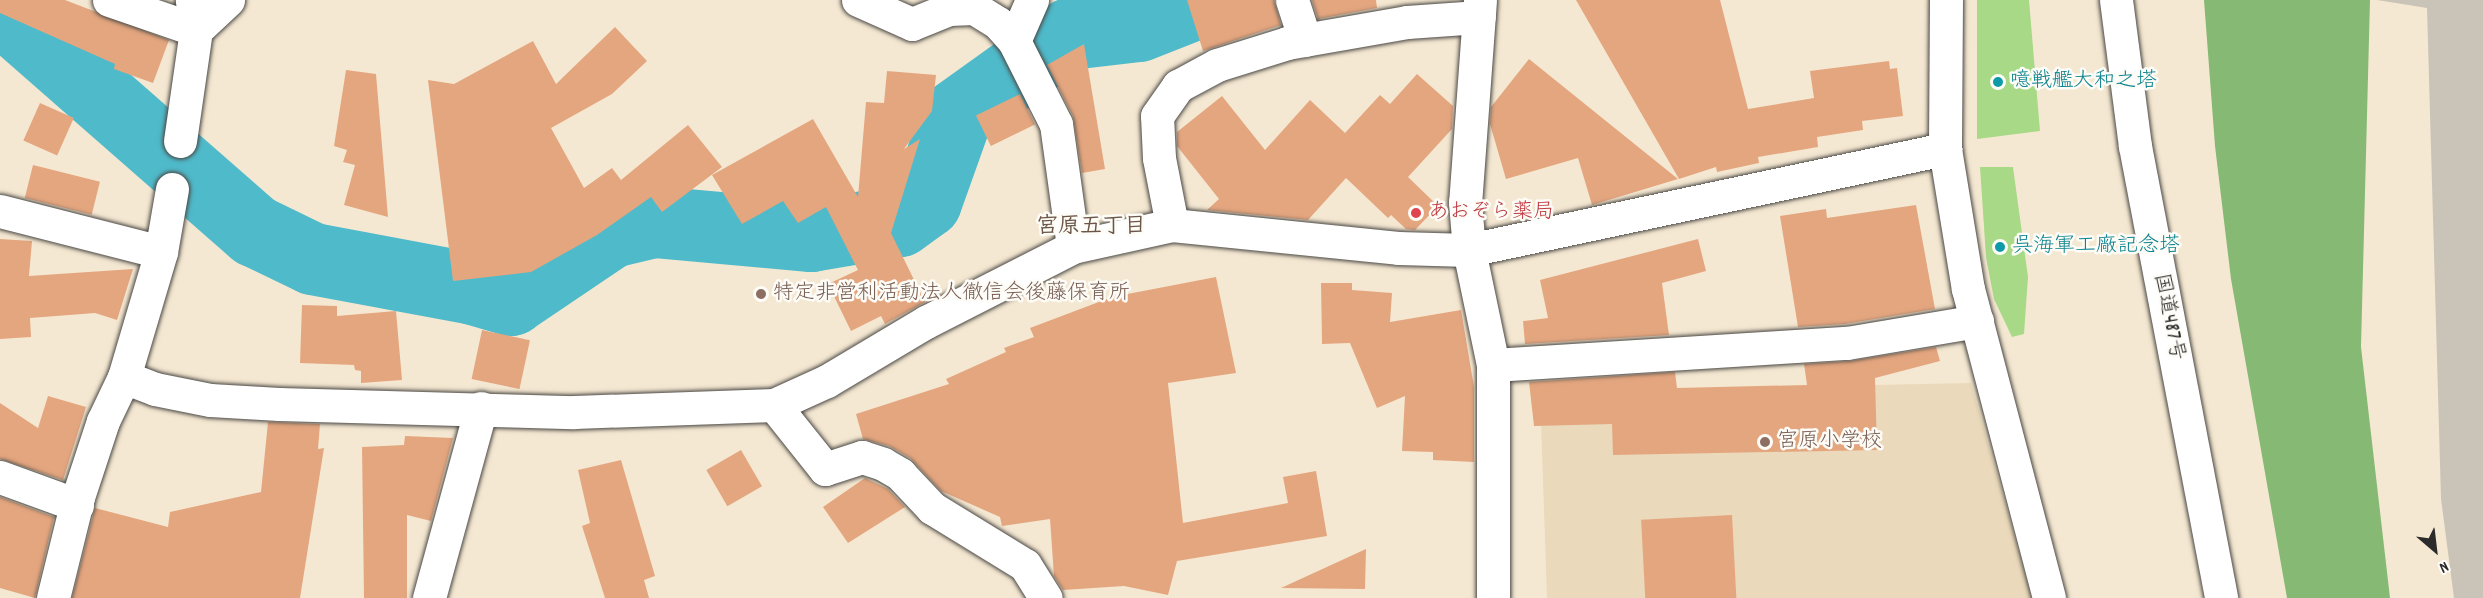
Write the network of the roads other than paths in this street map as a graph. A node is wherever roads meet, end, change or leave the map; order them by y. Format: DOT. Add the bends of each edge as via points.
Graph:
graph roads {
  1 [pos="109,0"];
  2 [pos="228,0"];
  3 [pos="858,0"];
  4 [pos="1032,0"];
  5 [pos="1292,0"];
  6 [pos="1946,0"];
  7 [pos="2116,0"];
  8 [pos="1480,8"];
  9 [pos="194,15"];
  10 [pos="1305,40"];
  11 [pos="1022,57"];
  12 [pos="180,141"];
  13 [pos="1945,149"];
  14 [pos="172,189"];
  15 [pos="0,211"];
  16 [pos="1172,225"];
  17 [pos="1073,247"];
  18 [pos="1469,250"];
  19 [pos="161,252"];
  20 [pos="1977,321"];
  21 [pos="1493,365"];
  22 [pos="124,377"];
  23 [pos="774,405"];
  24 [pos="482,408"];
  25 [pos="0,477"];
  26 [pos="77,505"];
  27 [pos="53,598"];
  28 [pos="429,598"];
  29 [pos="1046,598"];
  30 [pos="1493,598"];
  31 [pos="2049,598"];
  32 [pos="2220,598"];
  1 -- 9 [label="main road"];
  2 -- 9 [label="main road"];
  3 -- 11 [label="main road" via="912,24 949,9 974,8 998,23"];
  4 -- 11 [label="main road"];
  5 -- 10 [label="main road"];
  6 -- 13 [label="main road"];
  7 -- 32 [label="main road, 国道487号" via="2135,146"];
  8 -- 10 [label="main road"];
  8 -- 18 [label="main road" via="1465,202"];
  9 -- 12 [label="main road"];
  10 -- 16 [label="main road" via="1217,65 1178,86 1157,116 1159,158"];
  11 -- 17 [label="main road" via="1056,124"];
  13 -- 18 [label="main road"];
  13 -- 20 [label="main road"];
  14 -- 19 [label="main road"];
  15 -- 19 [label="main road"];
  16 -- 17 [label="main road"];
  16 -- 18 [label="main road" via="1398,248"];
  17 -- 23 [label="main road" via="927,322 827,381"];
  18 -- 21 [label="main road"];
  19 -- 22 [label="main road"];
  20 -- 21 [label="main road" via="1847,343"];
  20 -- 31 [label="main road"];
  21 -- 30 [label="main road"];
  22 -- 24 [label="main road" via="155,389 210,400"];
  22 -- 26 [label="main road" via="103,421"];
  23 -- 24 [label="main road" via="574,412"];
  23 -- 29 [label="main road" via="825,469 862,457 883,464 900,474 932,507 1025,565"];
  24 -- 28 [label="main road"];
  25 -- 26 [label="main road"];
  26 -- 27 [label="main road"];
}
